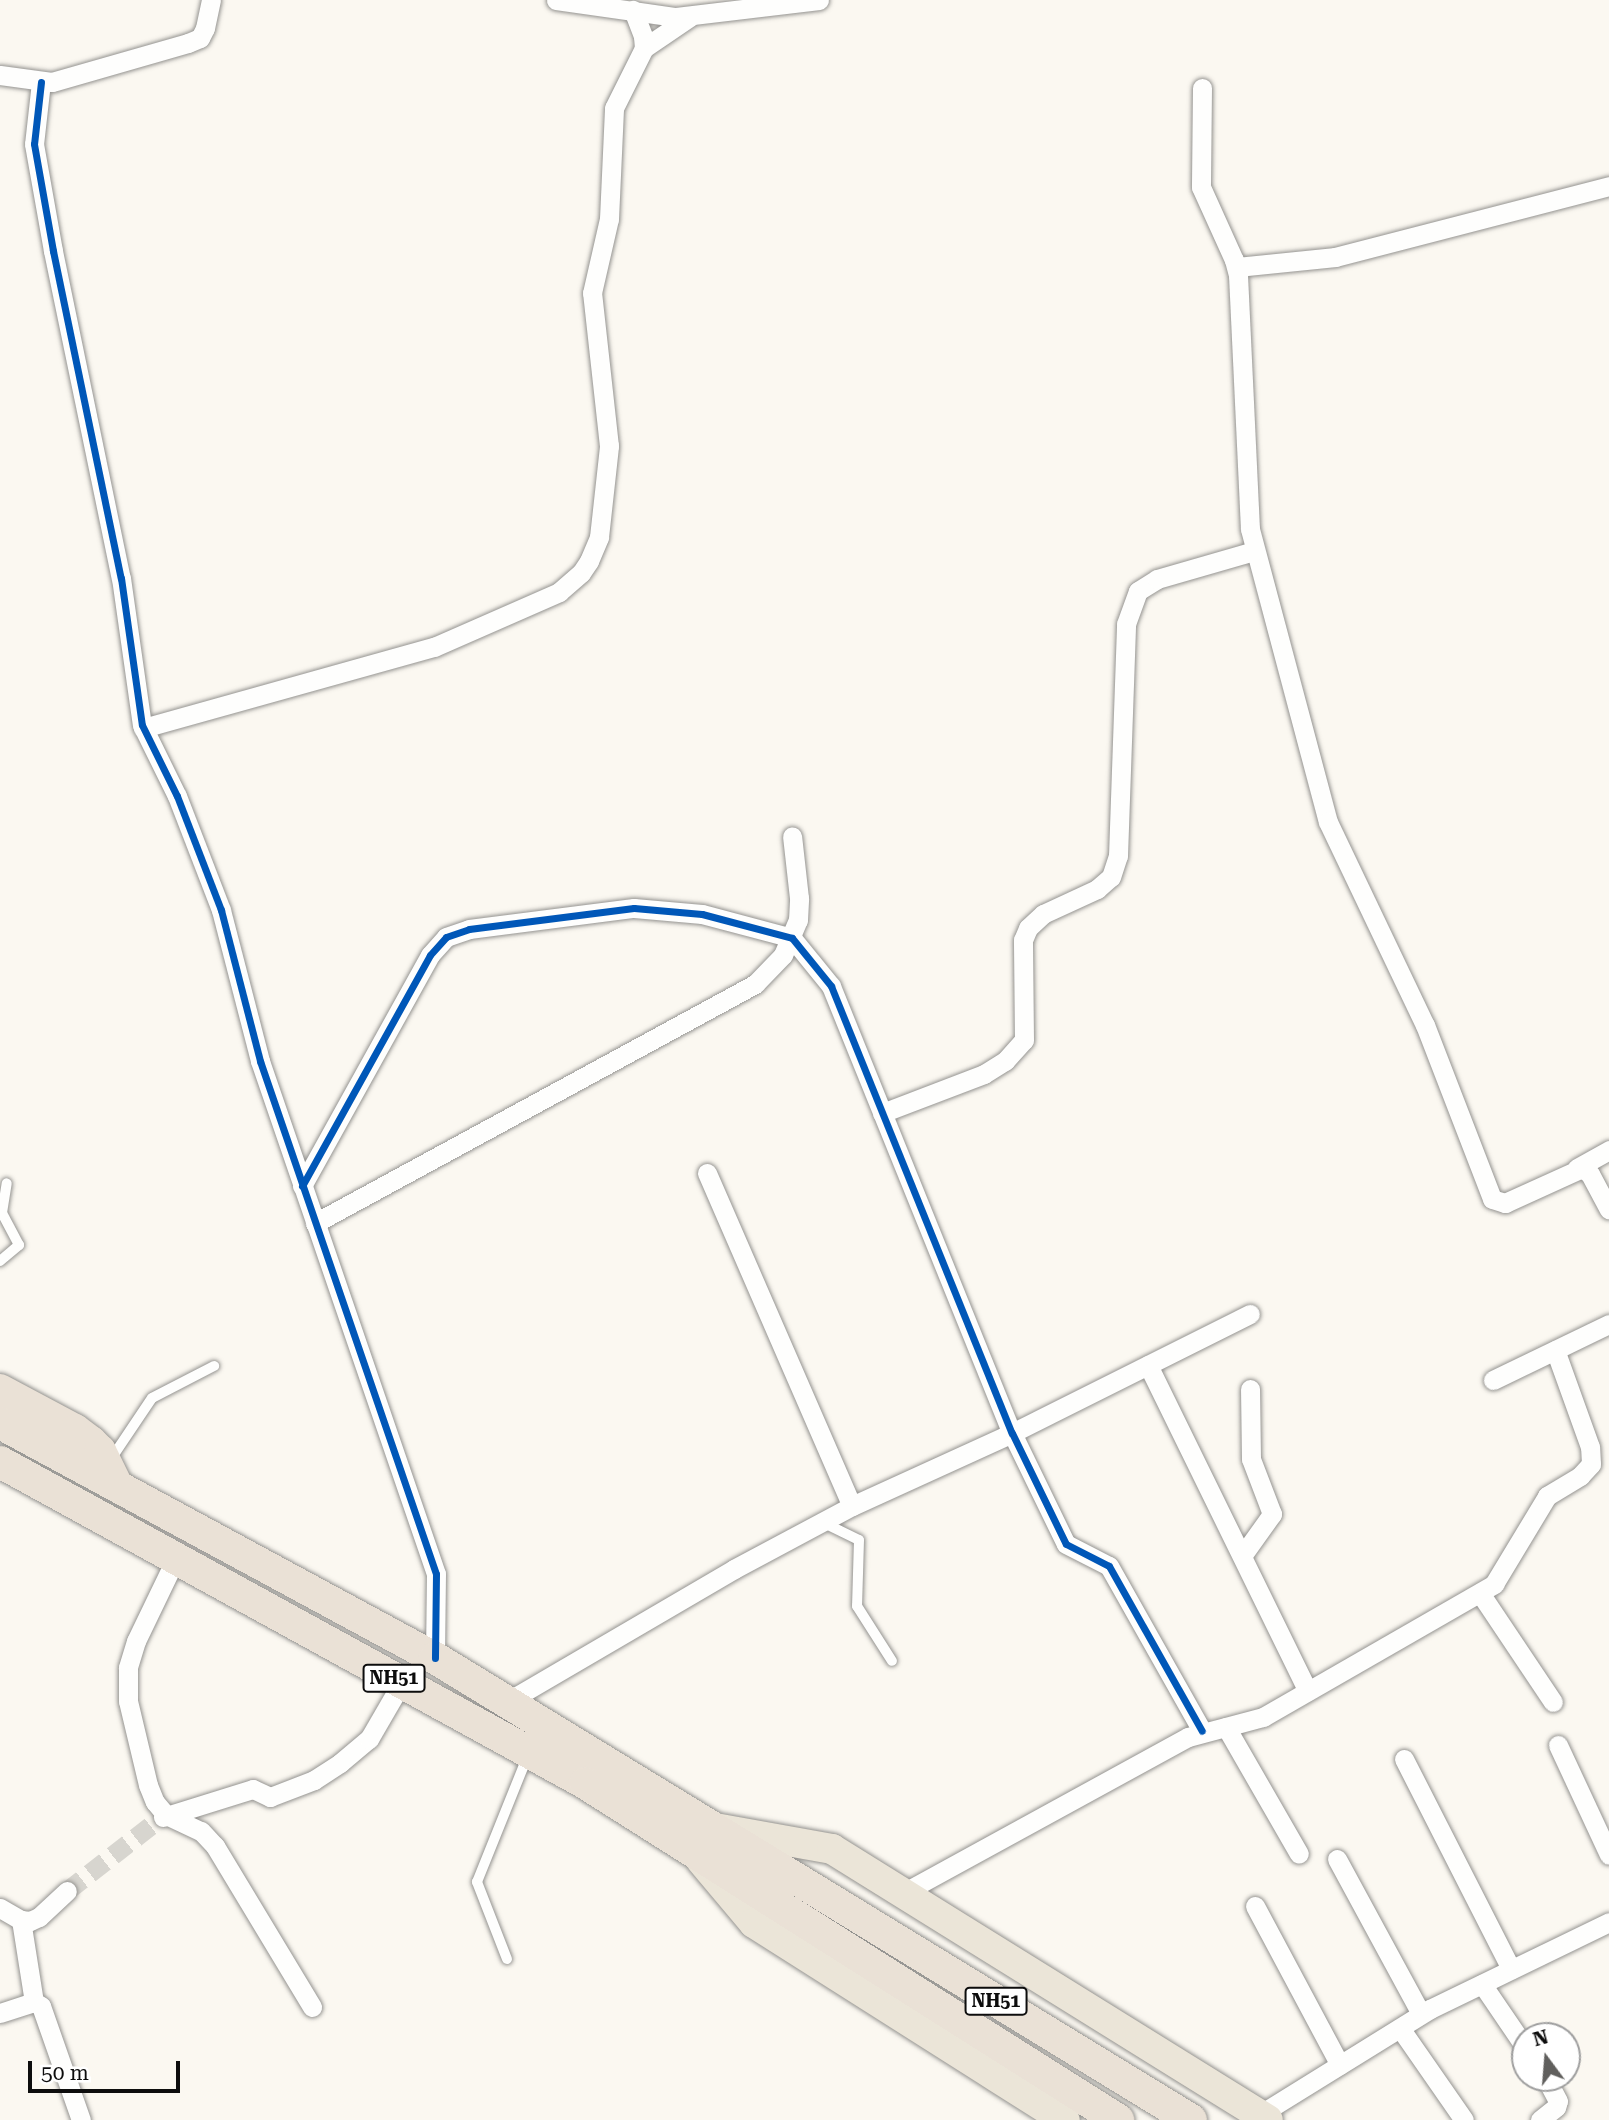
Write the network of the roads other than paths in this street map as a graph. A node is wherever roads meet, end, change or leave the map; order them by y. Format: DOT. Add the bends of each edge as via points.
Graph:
graph roads {
  1 [pos="211,0"];
  2 [pos="556,0"];
  3 [pos="819,0"];
  4 [pos="633,10"];
  5 [pos="691,16"];
  6 [pos="644,48"];
  7 [pos="0,75"];
  8 [pos="41,82"];
  9 [pos="1202,88"];
  10 [pos="1609,186"];
  11 [pos="1237,267"];
  12 [pos="1254,551"];
  13 [pos="143,728"];
  14 [pos="792,836"];
  15 [pos="792,938"];
  16 [pos="882,1113"];
  17 [pos="1609,1150"];
  18 [pos="1577,1168"];
  19 [pos="707,1173"];
  20 [pos="8,1183"];
  21 [pos="302,1186"];
  22 [pos="1609,1209"];
  23 [pos="315,1223"];
  24 [pos="0,1261"];
  25 [pos="1250,1314"];
  26 [pos="1609,1324"];
  27 [pos="1555,1350"];
  28 [pos="1148,1365"];
  29 [pos="214,1366"];
  30 [pos="1493,1380"];
  31 [pos="1250,1389"];
  32 [pos="0,1390"];
  33 [pos="0,1423"];
  34 [pos="1012,1433"];
  35 [pos="0,1462"];
  36 [pos="112,1476"];
  37 [pos="852,1506"];
  38 [pos="822,1522"];
  39 [pos="1242,1556"];
  40 [pos="176,1558"];
  41 [pos="1480,1593"];
  42 [pos="435,1658"];
  43 [pos="892,1661"];
  44 [pos="402,1682"];
  45 [pos="1308,1691"];
  46 [pos="1553,1702"];
  47 [pos="505,1703"];
  48 [pos="1226,1727"];
  49 [pos="1202,1731"];
  50 [pos="1558,1745"];
  51 [pos="529,1752"];
  52 [pos="1404,1759"];
  53 [pos="162,1817"];
  54 [pos="703,1840"];
  55 [pos="1299,1854"];
  56 [pos="1609,1855"];
  57 [pos="1337,1859"];
  58 [pos="67,1891"];
  59 [pos="903,1893"];
  60 [pos="1255,1906"];
  61 [pos="0,1908"];
  62 [pos="21,1920"];
  63 [pos="1609,1922"];
  64 [pos="507,1959"];
  65 [pos="1511,1969"];
  66 [pos="1482,1984"];
  67 [pos="34,2002"];
  68 [pos="312,2007"];
  69 [pos="0,2013"];
  70 [pos="1421,2014"];
  71 [pos="1511,2027"];
  72 [pos="1400,2028"];
  73 [pos="1340,2065"];
  74 [pos="1554,2092"];
  75 [pos="1263,2117"];
  76 [pos="81,2120"];
  77 [pos="1065,2120"];
  78 [pos="1118,2120"];
  79 [pos="1191,2120"];
  80 [pos="1464,2120"];
  81 [pos="1540,2120"];
  1 -- 8 [label="street" via="200,38"];
  2 -- 4 [label="street"];
  3 -- 5 [label="street"];
  4 -- 5 [label="street"];
  4 -- 6 [label="street"];
  5 -- 6 [label="street"];
  6 -- 13 [label="street" via="613,116 609,219 592,293 609,455 599,537 580,573 545,599 434,647"];
  7 -- 8 [label="street"];
  8 -- 13 [label="street" via="34,144 121,578"];
  9 -- 11 [label="street" via="1201,187"];
  10 -- 11 [label="street" via="1335,257"];
  11 -- 12 [label="street"];
  12 -- 16 [label="street" via="1157,579 1138,591 1126,624 1118,856 1111,877 1097,889 1043,914 1028,928 1023,940 1024,1040 1005,1061 984,1074"];
  12 -- 18 [label="street" via="1328,822 1422,1019 1492,1199 1505,1203"];
  13 -- 21 [label="street" via="174,789 220,910 260,1061"];
  14 -- 15 [label="street" via="799,898"];
  15 -- 16 [label="street" via="827,978"];
  15 -- 21 [label="street" via="702,914 634,908 469,929 446,937 430,955"];
  15 -- 23 [label="street" via="769,971 739,994"];
  16 -- 34 [label="street"];
  17 -- 18 [label="street"];
  18 -- 22 [label="street" via="1590,1174"];
  19 -- 37 [label="street"];
  20 -- 24 [label="lane" via="3,1217 19,1245"];
  21 -- 23 [label="street"];
  23 -- 42 [label="street" via="436,1574"];
  25 -- 28 [label="street"];
  26 -- 27 [label="street"];
  27 -- 30 [label="street"];
  27 -- 41 [label="street" via="1590,1447 1591,1464 1580,1476 1549,1492 1499,1578"];
  28 -- 34 [label="street"];
  28 -- 39 [label="street"];
  29 -- 36 [label="lane" via="152,1398"];
  31 -- 39 [label="street" via="1251,1459 1272,1514"];
  32 -- 36 [label="highway" via="75,1430 100,1451"];
  33 -- 36 [label="highway, NH51"];
  34 -- 37 [label="street"];
  34 -- 49 [label="street" via="1066,1544 1110,1566"];
  35 -- 40 [label="highway, NH51"];
  36 -- 42 [label="highway, NH51"];
  37 -- 38 [label="street"];
  38 -- 43 [label="lane" via="859,1540 857,1606"];
  38 -- 47 [label="street"];
  39 -- 45 [label="street"];
  40 -- 44 [label="highway, NH51"];
  40 -- 53 [label="street" via="128,1668 128,1701 148,1785"];
  41 -- 45 [label="street"];
  41 -- 46 [label="street"];
  42 -- 47 [label="highway, NH51"];
  44 -- 51 [label="highway, NH51"];
  44 -- 53 [label="street" via="369,1739 314,1780 270,1797 253,1789"];
  45 -- 48 [label="street" via="1256,1720"];
  47 -- 54 [label="highway, NH51"];
  48 -- 49 [label="street"];
  48 -- 55 [label="street"];
  49 -- 59 [label="street"];
  50 -- 56 [label="street"];
  51 -- 54 [label="highway, NH51"];
  51 -- 64 [label="lane" via="477,1882"];
  52 -- 65 [label="street"];
  53 -- 68 [label="street" via="201,1831 215,1846"];
  54 -- 59 [label="main road" via="832,1849"];
  54 -- 77 [label="main road" via="754,1923"];
  54 -- 78 [label="highway, NH51" via="780,1906"];
  54 -- 79 [label="highway, NH51" via="802,1881"];
  57 -- 70 [label="street"];
  58 -- 62 [label="street" via="39,1917"];
  59 -- 75 [label="main road"];
  60 -- 73 [label="street"];
  61 -- 62 [label="street"];
  62 -- 67 [label="street"];
  63 -- 65 [label="street"];
  65 -- 66 [label="street"];
  66 -- 70 [label="street"];
  66 -- 71 [label="street"];
  67 -- 69 [label="street"];
  67 -- 76 [label="street" via="43,2009"];
  70 -- 72 [label="street"];
  72 -- 73 [label="street"];
  72 -- 80 [label="street"];
  73 -- 75 [label="street"];
  74 -- 81 [label="street" via="1559,2101"];
}
